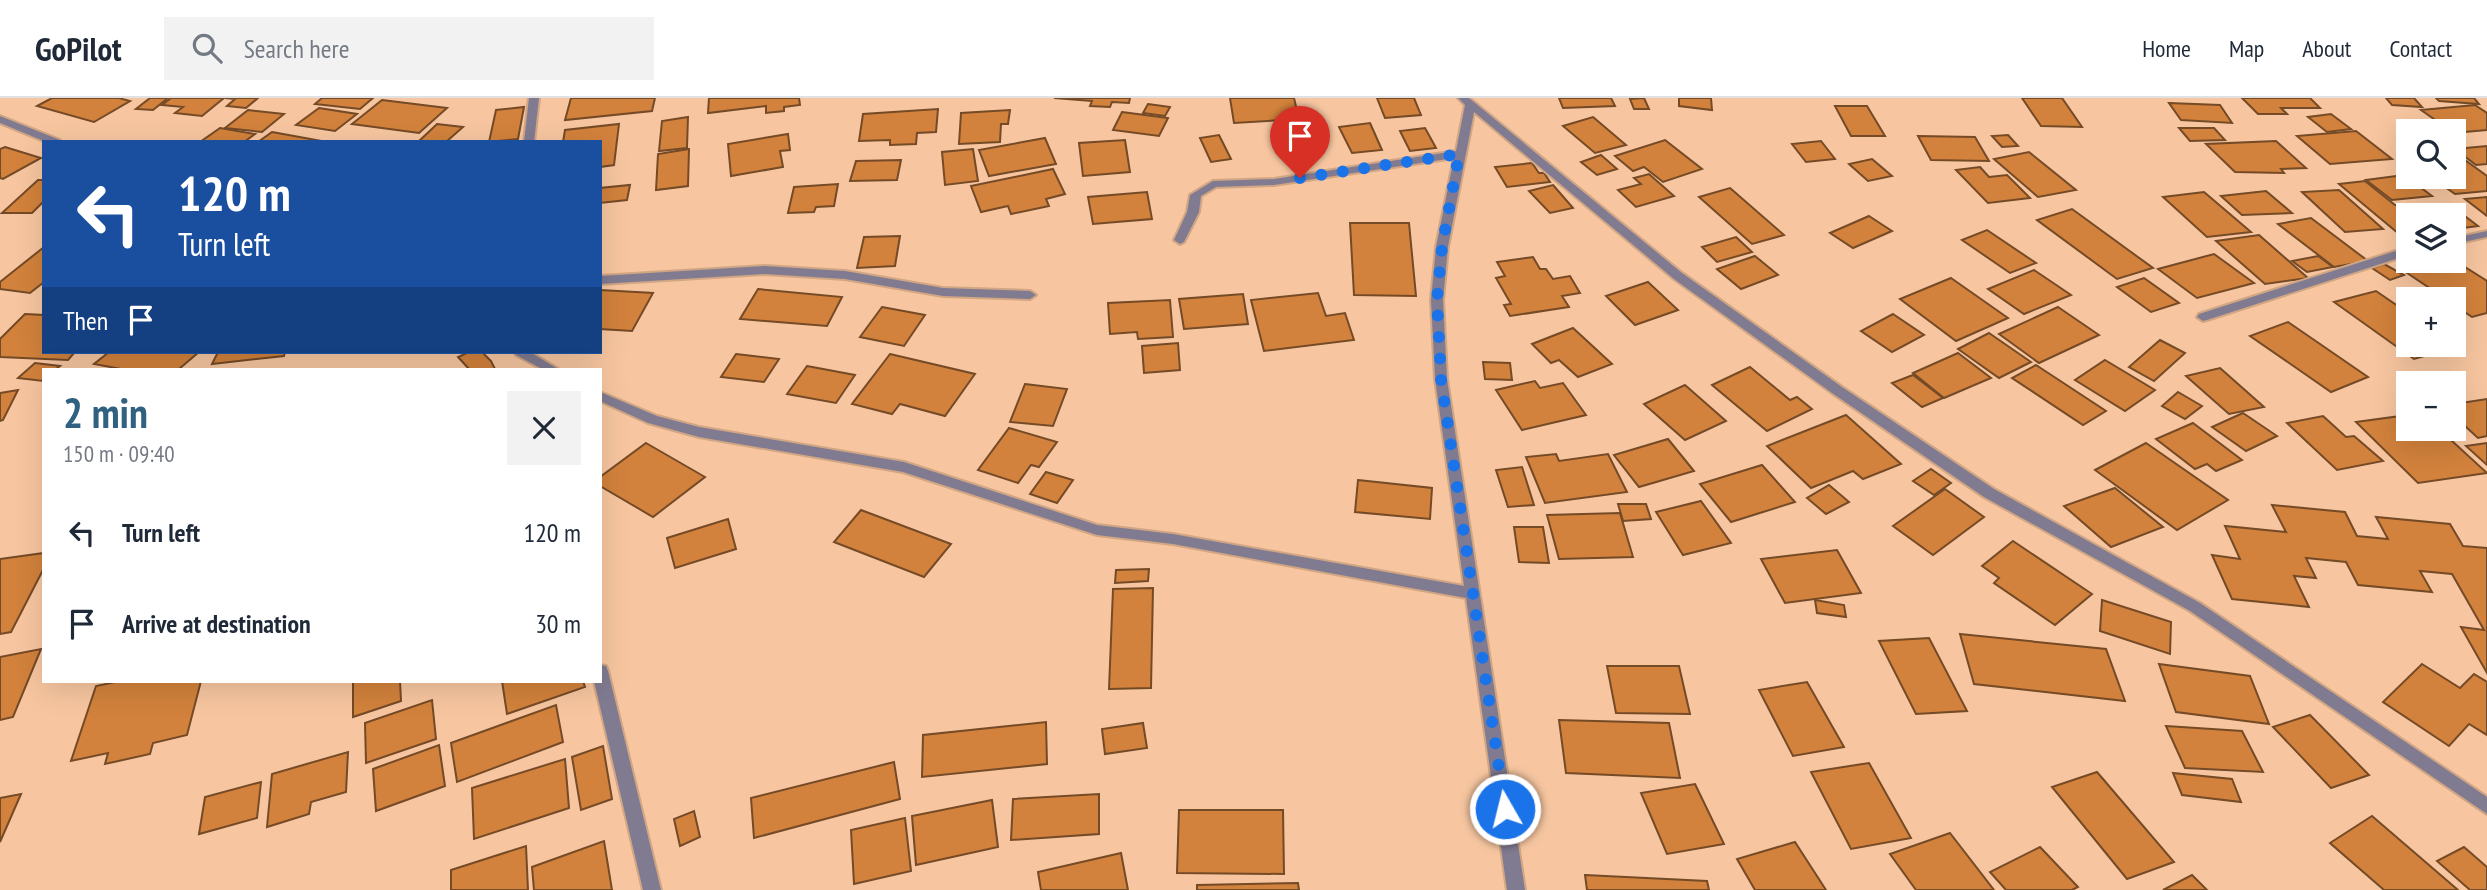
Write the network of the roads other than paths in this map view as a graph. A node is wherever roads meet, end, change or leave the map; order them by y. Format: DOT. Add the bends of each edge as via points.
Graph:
graph roads {
  1 [pos="534,98"];
  2 [pos="1466,102"];
  3 [pos="0,119"];
  4 [pos="51,140"];
  5 [pos="529,140"];
  6 [pos="1459,154"];
  7 [pos="2487,234"];
  8 [pos="2466,238"];
  9 [pos="1180,240"];
  10 [pos="2396,255"];
  11 [pos="602,280"];
  12 [pos="1030,295"];
  13 [pos="2203,317"];
  14 [pos="522,354"];
  15 [pos="550,368"];
  16 [pos="602,397"];
  17 [pos="1474,594"];
  18 [pos="602,679"];
  19 [pos="2487,806"];
  20 [pos="652,890"];
  21 [pos="1516,890"];
  1 -- 5 [label="street"];
  2 -- 6 [label="street"];
  2 -- 19 [label="street" via="1678,276 1837,390 1989,494 2195,607"];
  3 -- 4 [label="street"];
  6 -- 9 [label="street" via="1274,182 1213,184 1196,195"];
  6 -- 17 [label="street" via="1437,300 1441,379"];
  7 -- 8 [label="street"];
  10 -- 13 [label="street"];
  11 -- 12 [label="street" via="765,270 845,275 943,292"];
  14 -- 15 [label="street"];
  16 -- 17 [label="street" via="653,420 699,432 904,467 1097,530 1173,539"];
  17 -- 21 [label="street"];
  18 -- 20 [label="street"];
}
